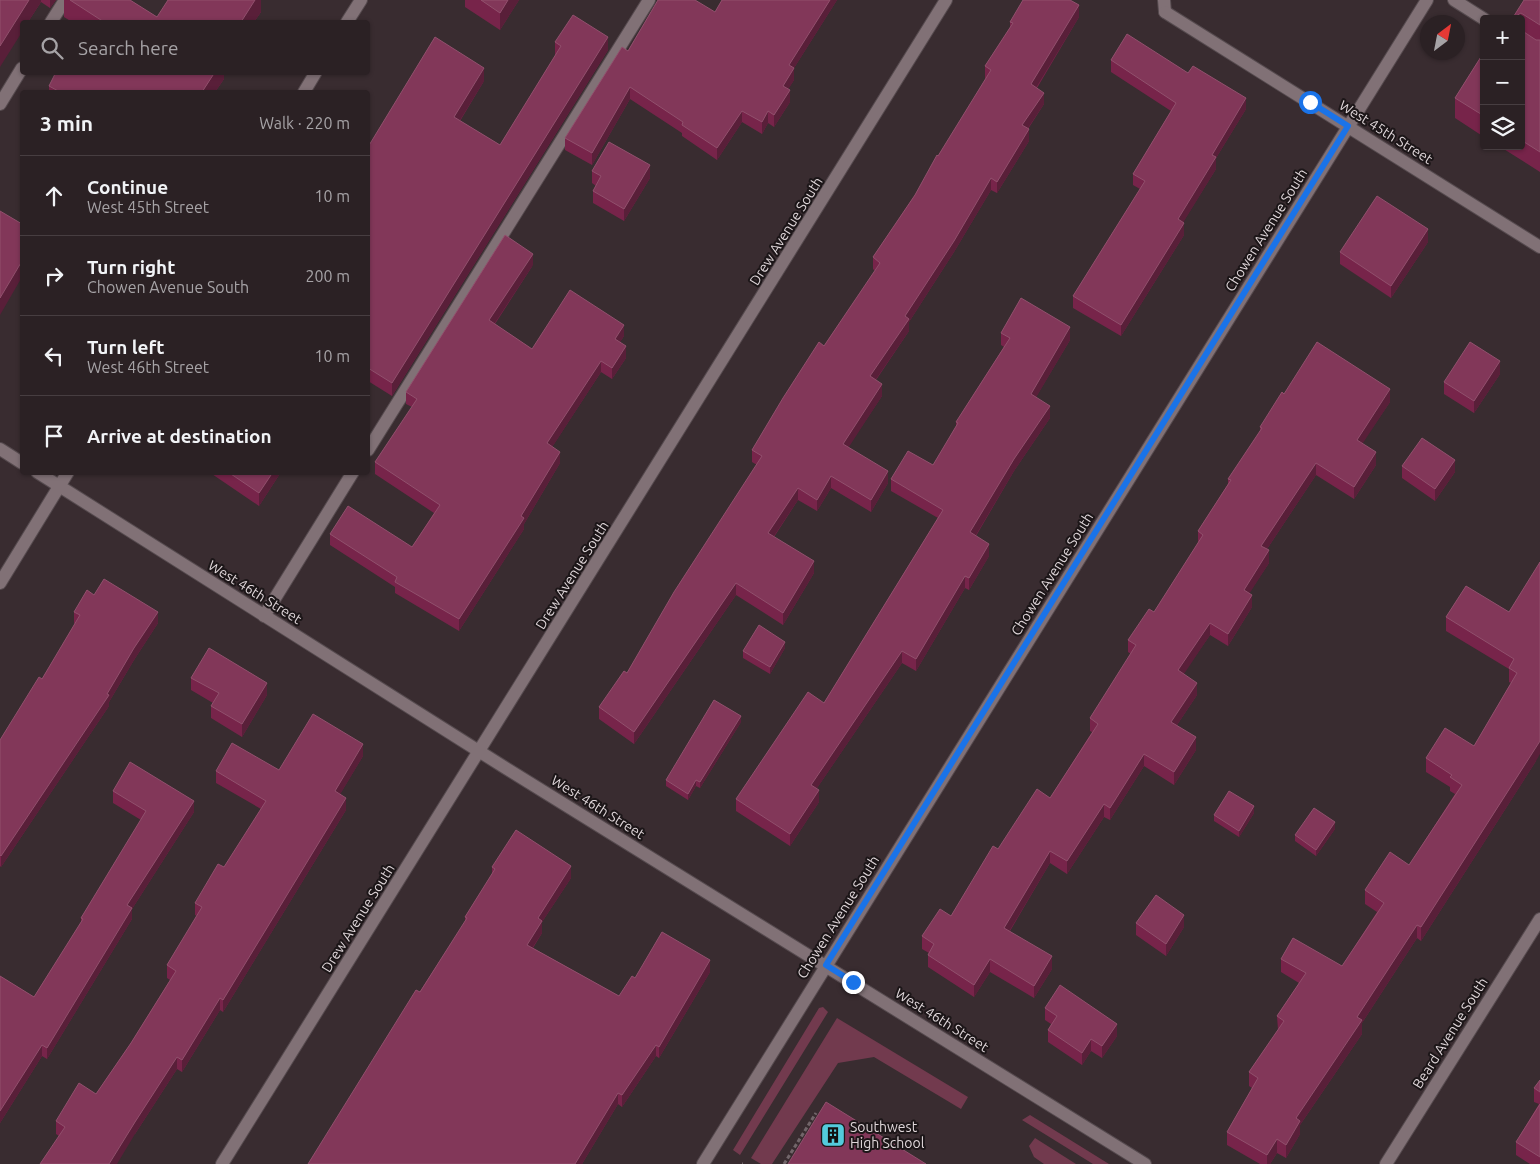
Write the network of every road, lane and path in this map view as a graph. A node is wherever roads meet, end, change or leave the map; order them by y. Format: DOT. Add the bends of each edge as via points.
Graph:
graph roads {
  1 [pos="65,0"];
  2 [pos="361,0"];
  3 [pos="648,0"];
  4 [pos="946,0"];
  5 [pos="1427,0"];
  6 [pos="1454,0"];
  7 [pos="1164,6"];
  8 [pos="1480,16"];
  9 [pos="52,20"];
  10 [pos="348,20"];
  11 [pos="20,71"];
  12 [pos="314,75"];
  13 [pos="305,90"];
  14 [pos="0,104"];
  15 [pos="1348,126"];
  16 [pos="1540,246"];
  17 [pos="370,447"];
  18 [pos="0,449"];
  19 [pos="20,462"];
  20 [pos="42,475"];
  21 [pos="66,475"];
  22 [pos="351,475"];
  23 [pos="59,486"];
  24 [pos="0,584"];
  25 [pos="264,616"];
  26 [pos="480,752"];
  27 [pos="1540,919"];
  28 [pos="826,965"];
  29 [pos="816,1113"];
  30 [pos="222,1164"];
  31 [pos="703,1164"];
  32 [pos="784,1164"];
  33 [pos="1145,1164"];
  34 [pos="1386,1164"];
  1 -- 9 [label="street"];
  2 -- 10 [label="street"];
  3 -- 17 [label="street"];
  4 -- 26 [label="street, Drew Avenue South"];
  5 -- 15 [label="street, Chowen Avenue South"];
  6 -- 8 [label="street"];
  7 -- 15 [label="street, West 45th Street"];
  11 -- 14 [label="street"];
  12 -- 13 [label="street"];
  15 -- 16 [label="street, West 45th Street"];
  15 -- 28 [label="street, Chowen Avenue South"];
  18 -- 19 [label="street"];
  20 -- 23 [label="street, West 46th Street"];
  21 -- 23 [label="street"];
  22 -- 25 [label="street"];
  23 -- 24 [label="street"];
  23 -- 25 [label="street, West 46th Street"];
  25 -- 26 [label="street, West 46th Street"];
  26 -- 28 [label="street, West 46th Street"];
  26 -- 30 [label="street, Drew Avenue South"];
  27 -- 34 [label="street, Beard Avenue South"];
  28 -- 31 [label="street, Chowen Avenue South"];
  28 -- 33 [label="street, West 46th Street"];
  29 -- 32 [label="path"];
}
